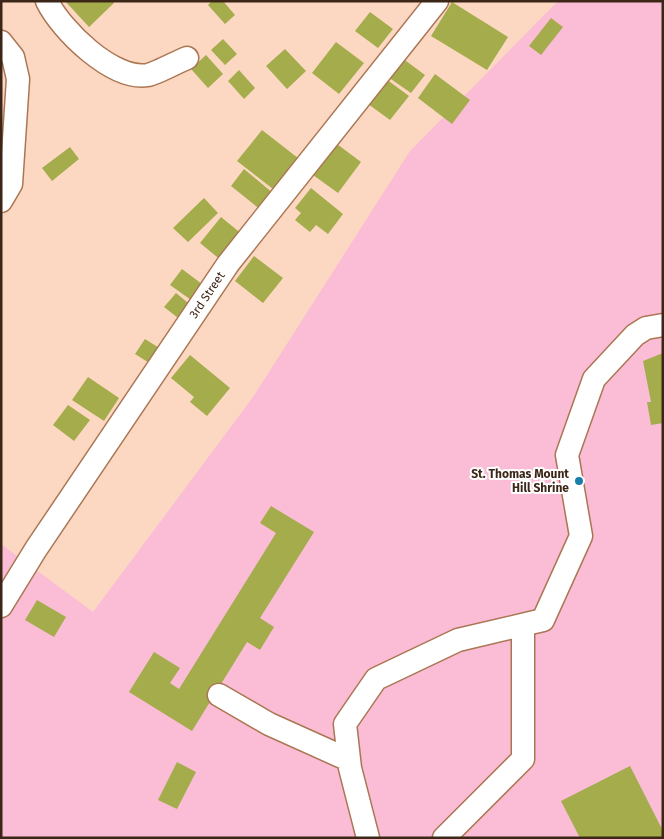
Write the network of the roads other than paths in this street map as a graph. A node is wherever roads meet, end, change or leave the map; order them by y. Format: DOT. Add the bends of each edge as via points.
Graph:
graph roads {
  1 [pos="47,1"];
  2 [pos="436,1"];
  3 [pos="1,42"];
  4 [pos="187,58"];
  5 [pos="1,201"];
  6 [pos="663,325"];
  7 [pos="1,606"];
  8 [pos="533,622"];
  9 [pos="219,695"];
  10 [pos="349,760"];
  11 [pos="368,838"];
  12 [pos="444,838"];
  1 -- 4 [label="street" via="53,14 84,47 115,68 148,75"];
  2 -- 7 [label="street, 3rd Street" via="228,264"];
  3 -- 5 [label="street" via="13,58 18,79 10,184"];
  6 -- 8 [label="street" via="646,328 635,335 594,380 567,455 581,536"];
  8 -- 10 [label="street" via="458,640 376,679 345,724"];
  8 -- 12 [label="street" via="523,759"];
  9 -- 10 [label="street" via="269,724"];
  10 -- 11 [label="street"];
}
